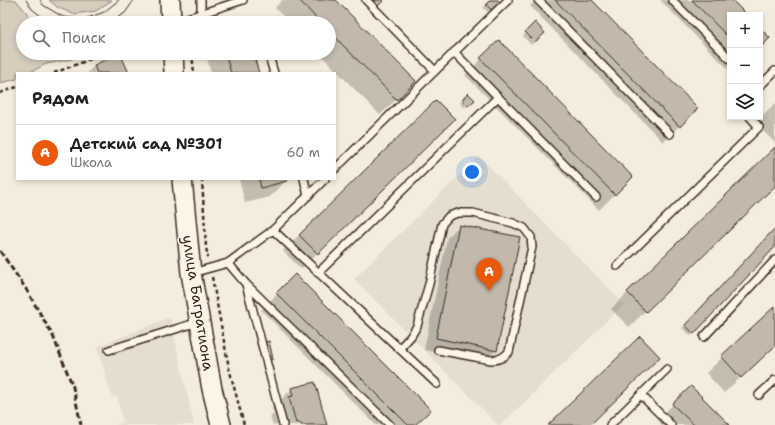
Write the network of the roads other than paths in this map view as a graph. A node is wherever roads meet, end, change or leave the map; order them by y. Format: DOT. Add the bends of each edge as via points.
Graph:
graph roads {
  1 [pos="170,0"];
  2 [pos="201,0"];
  3 [pos="243,0"];
  4 [pos="366,0"];
  5 [pos="508,0"];
  6 [pos="538,0"];
  7 [pos="672,0"];
  8 [pos="201,14"];
  9 [pos="171,16"];
  10 [pos="195,16"];
  11 [pos="454,52"];
  12 [pos="727,56"];
  13 [pos="173,60"];
  14 [pos="270,60"];
  15 [pos="436,71"];
  16 [pos="775,71"];
  17 [pos="174,72"];
  18 [pos="274,72"];
  19 [pos="762,84"];
  20 [pos="498,97"];
  21 [pos="753,120"];
  22 [pos="670,134"];
  23 [pos="336,168"];
  24 [pos="182,180"];
  25 [pos="304,180"];
  26 [pos="324,180"];
  27 [pos="308,196"];
  28 [pos="596,197"];
  29 [pos="273,230"];
  30 [pos="775,260"];
  31 [pos="228,263"];
  32 [pos="617,266"];
  33 [pos="191,273"];
  34 [pos="318,273"];
  35 [pos="246,284"];
  36 [pos="199,322"];
  37 [pos="704,337"];
  38 [pos="400,348"];
  39 [pos="109,350"];
  40 [pos="438,350"];
  41 [pos="667,369"];
  42 [pos="775,380"];
  43 [pos="437,384"];
  44 [pos="641,395"];
  45 [pos="759,395"];
  46 [pos="221,425"];
  47 [pos="283,425"];
  48 [pos="390,425"];
  49 [pos="610,425"];
  50 [pos="671,425"];
  1 -- 9 [label="street"];
  2 -- 8 [label="lane"];
  3 -- 8 [label="lane"];
  4 -- 15 [label="lane"];
  5 -- 11 [label="lane"];
  6 -- 22 [label="lane"];
  7 -- 12 [label="lane"];
  8 -- 10 [label="lane"];
  11 -- 15 [label="lane"];
  11 -- 20 [label="lane"];
  13 -- 17 [label="street"];
  14 -- 18 [label="lane"];
  15 -- 23 [label="lane"];
  16 -- 19 [label="lane"];
  20 -- 28 [label="lane"];
  20 -- 34 [label="lane"];
  21 -- 32 [label="lane" via="759,127"];
  24 -- 33 [label="street, улица Багратиона"];
  25 -- 27 [label="lane"];
  26 -- 27 [label="lane"];
  27 -- 29 [label="lane"];
  29 -- 31 [label="lane"];
  29 -- 34 [label="lane"];
  30 -- 37 [label="lane"];
  31 -- 33 [label="lane"];
  31 -- 35 [label="lane"];
  33 -- 36 [label="street, улица Багратиона"];
  34 -- 38 [label="lane"];
  35 -- 47 [label="lane"];
  35 -- 48 [label="lane"];
  36 -- 39 [label="lane"];
  36 -- 46 [label="street, улица Багратиона"];
  38 -- 40 [label="lane" via="417,326 442,224 448,216 473,213 524,228 531,237 532,247 509,352 498,360 491,360"];
  38 -- 43 [label="lane"];
  41 -- 44 [label="lane"];
  42 -- 45 [label="lane"];
  44 -- 49 [label="lane"];
  44 -- 50 [label="lane"];
}
